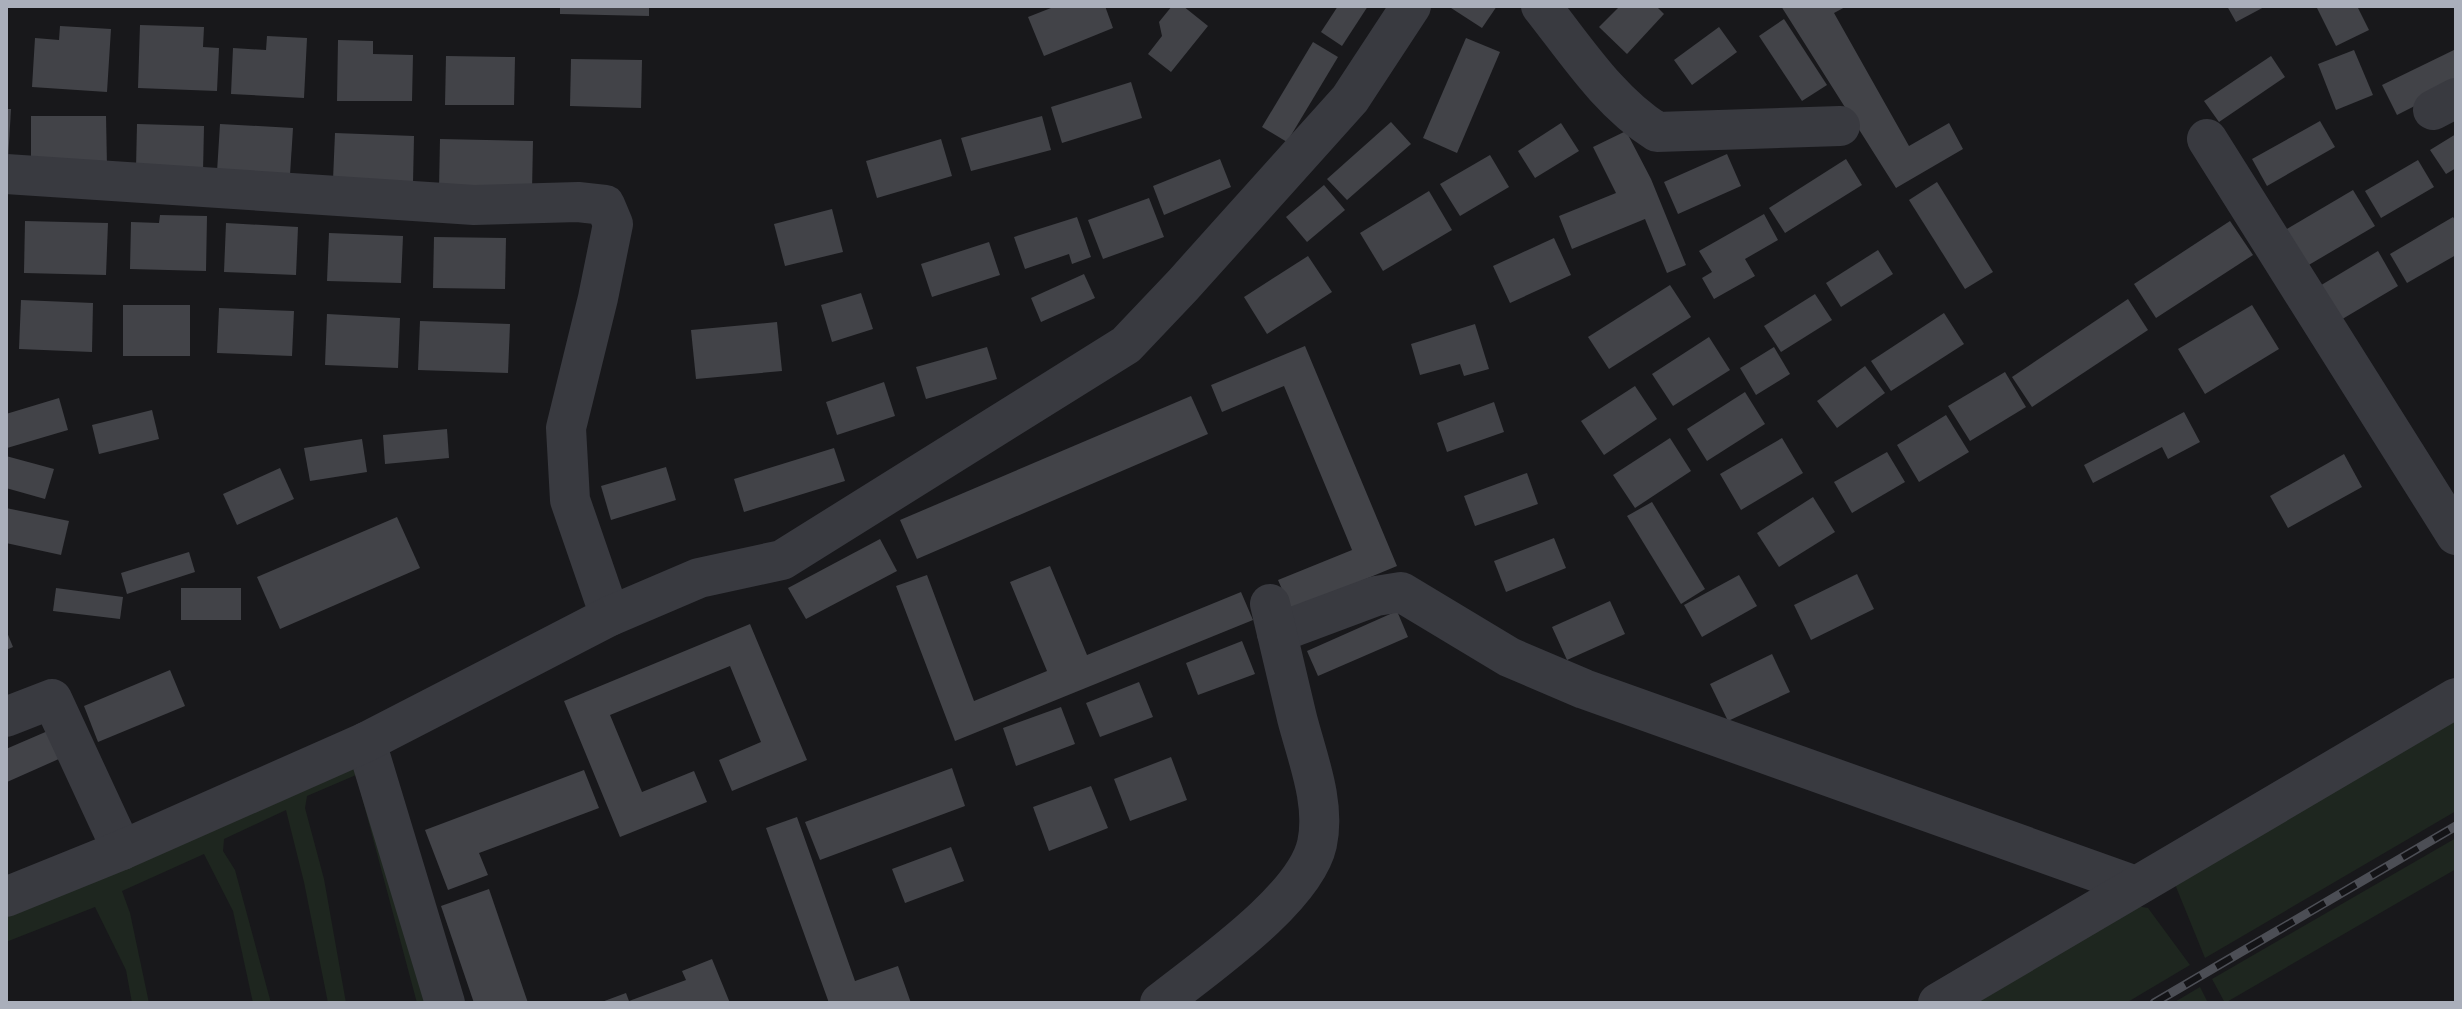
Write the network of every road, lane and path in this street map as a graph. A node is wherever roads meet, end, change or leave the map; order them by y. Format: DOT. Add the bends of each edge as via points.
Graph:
graph roads {
  1 [pos="1411,6"];
  2 [pos="1541,6"];
  3 [pos="1840,126"];
  4 [pos="2207,139"];
  5 [pos="6,174"];
  6 [pos="2456,535"];
  7 [pos="610,616"];
  8 [pos="2456,698"];
  9 [pos="6,717"];
  10 [pos="366,742"];
  11 [pos="122,850"];
  12 [pos="2136,886"];
  13 [pos="6,897"];
  14 [pos="445,1003"];
  15 [pos="1160,1003"];
  16 [pos="1938,1003"];
  1 -- 7 [label="street" via="1350,99 1126,345 782,560 699,578"];
  2 -- 3 [label="street" via="1618,102 1657,132"];
  4 -- 6 [label="street"];
  5 -- 7 [label="street" via="474,205 605,205 613,224 566,428 570,500"];
  7 -- 10 [label="street"];
  8 -- 12 [label="street"];
  9 -- 11 [label="street" via="52,699"];
  10 -- 11 [label="street"];
  10 -- 14 [label="street"];
  11 -- 13 [label="street"];
  12 -- 15 [label="street" via="1584,689 1509,657 1401,592 1273,619 1318,799 1317,844 1292,892"];
  12 -- 16 [label="street"];
}
